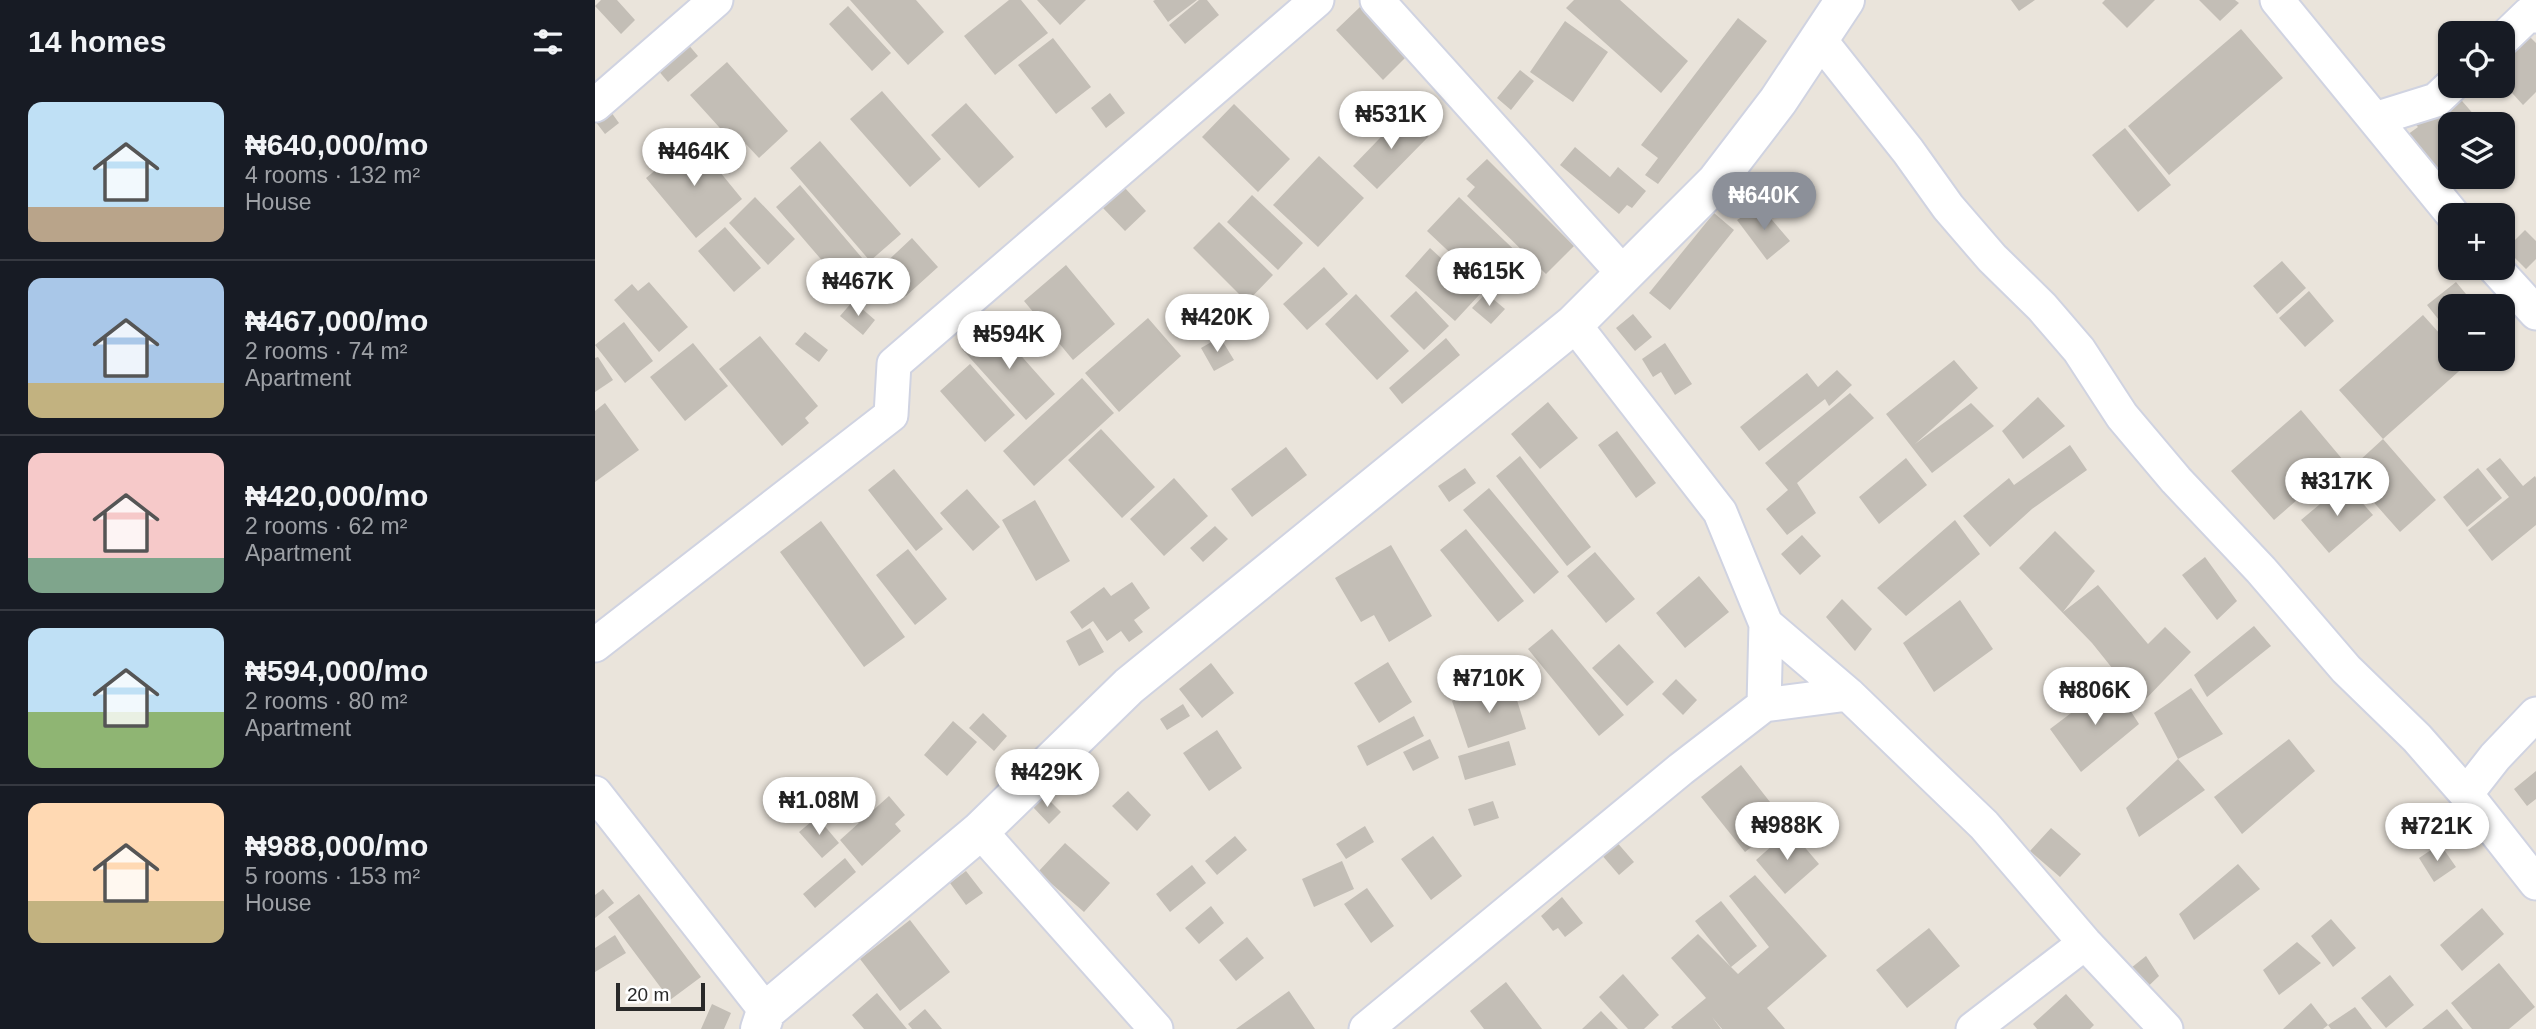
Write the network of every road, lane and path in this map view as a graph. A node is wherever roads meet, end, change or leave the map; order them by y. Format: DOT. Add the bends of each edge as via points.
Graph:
graph roads {
  1 [pos="716,0"];
  2 [pos="1317,0"];
  3 [pos="1377,0"];
  4 [pos="1845,0"];
  5 [pos="2277,0"];
  6 [pos="2536,16"];
  7 [pos="2515,27"];
  8 [pos="1820,40"];
  9 [pos="2438,98"];
  10 [pos="595,105"];
  11 [pos="2375,119"];
  12 [pos="2442,203"];
  13 [pos="1623,273"];
  14 [pos="2506,280"];
  15 [pos="2536,313"];
  16 [pos="1574,324"];
  17 [pos="1766,624"];
  18 [pos="595,645"];
  19 [pos="1848,694"];
  20 [pos="1764,705"];
  21 [pos="2536,715"];
  22 [pos="595,793"];
  23 [pos="2466,794"];
  24 [pos="980,831"];
  25 [pos="2536,883"];
  26 [pos="2085,943"];
  27 [pos="763,1020"];
  28 [pos="1156,1029"];
  29 [pos="1366,1029"];
  30 [pos="1973,1029"];
  31 [pos="2166,1029"];
  1 -- 10 [label="street"];
  2 -- 18 [label="street" via="894,364 891,415"];
  3 -- 13 [label="street"];
  4 -- 8 [label="street"];
  5 -- 11 [label="street"];
  6 -- 7 [label="street" via="2529,14"];
  8 -- 13 [label="street" via="1716,183"];
  8 -- 23 [label="street" via="1948,207 2079,350 2122,416 2176,481"];
  9 -- 11 [label="street"];
  11 -- 12 [label="street"];
  13 -- 16 [label="street"];
  14 -- 15 [label="street"];
  16 -- 17 [label="street" via="1720,512"];
  16 -- 24 [label="street" via="1129,686"];
  17 -- 19 [label="street"];
  17 -- 20 [label="street"];
  19 -- 20 [label="street"];
  19 -- 26 [label="street" via="1984,825"];
  20 -- 29 [label="street"];
  21 -- 23 [label="street"];
  22 -- 27 [label="street"];
  23 -- 25 [label="street"];
  24 -- 27 [label="street"];
  24 -- 28 [label="street"];
  26 -- 30 [label="street"];
  26 -- 31 [label="street"];
}
